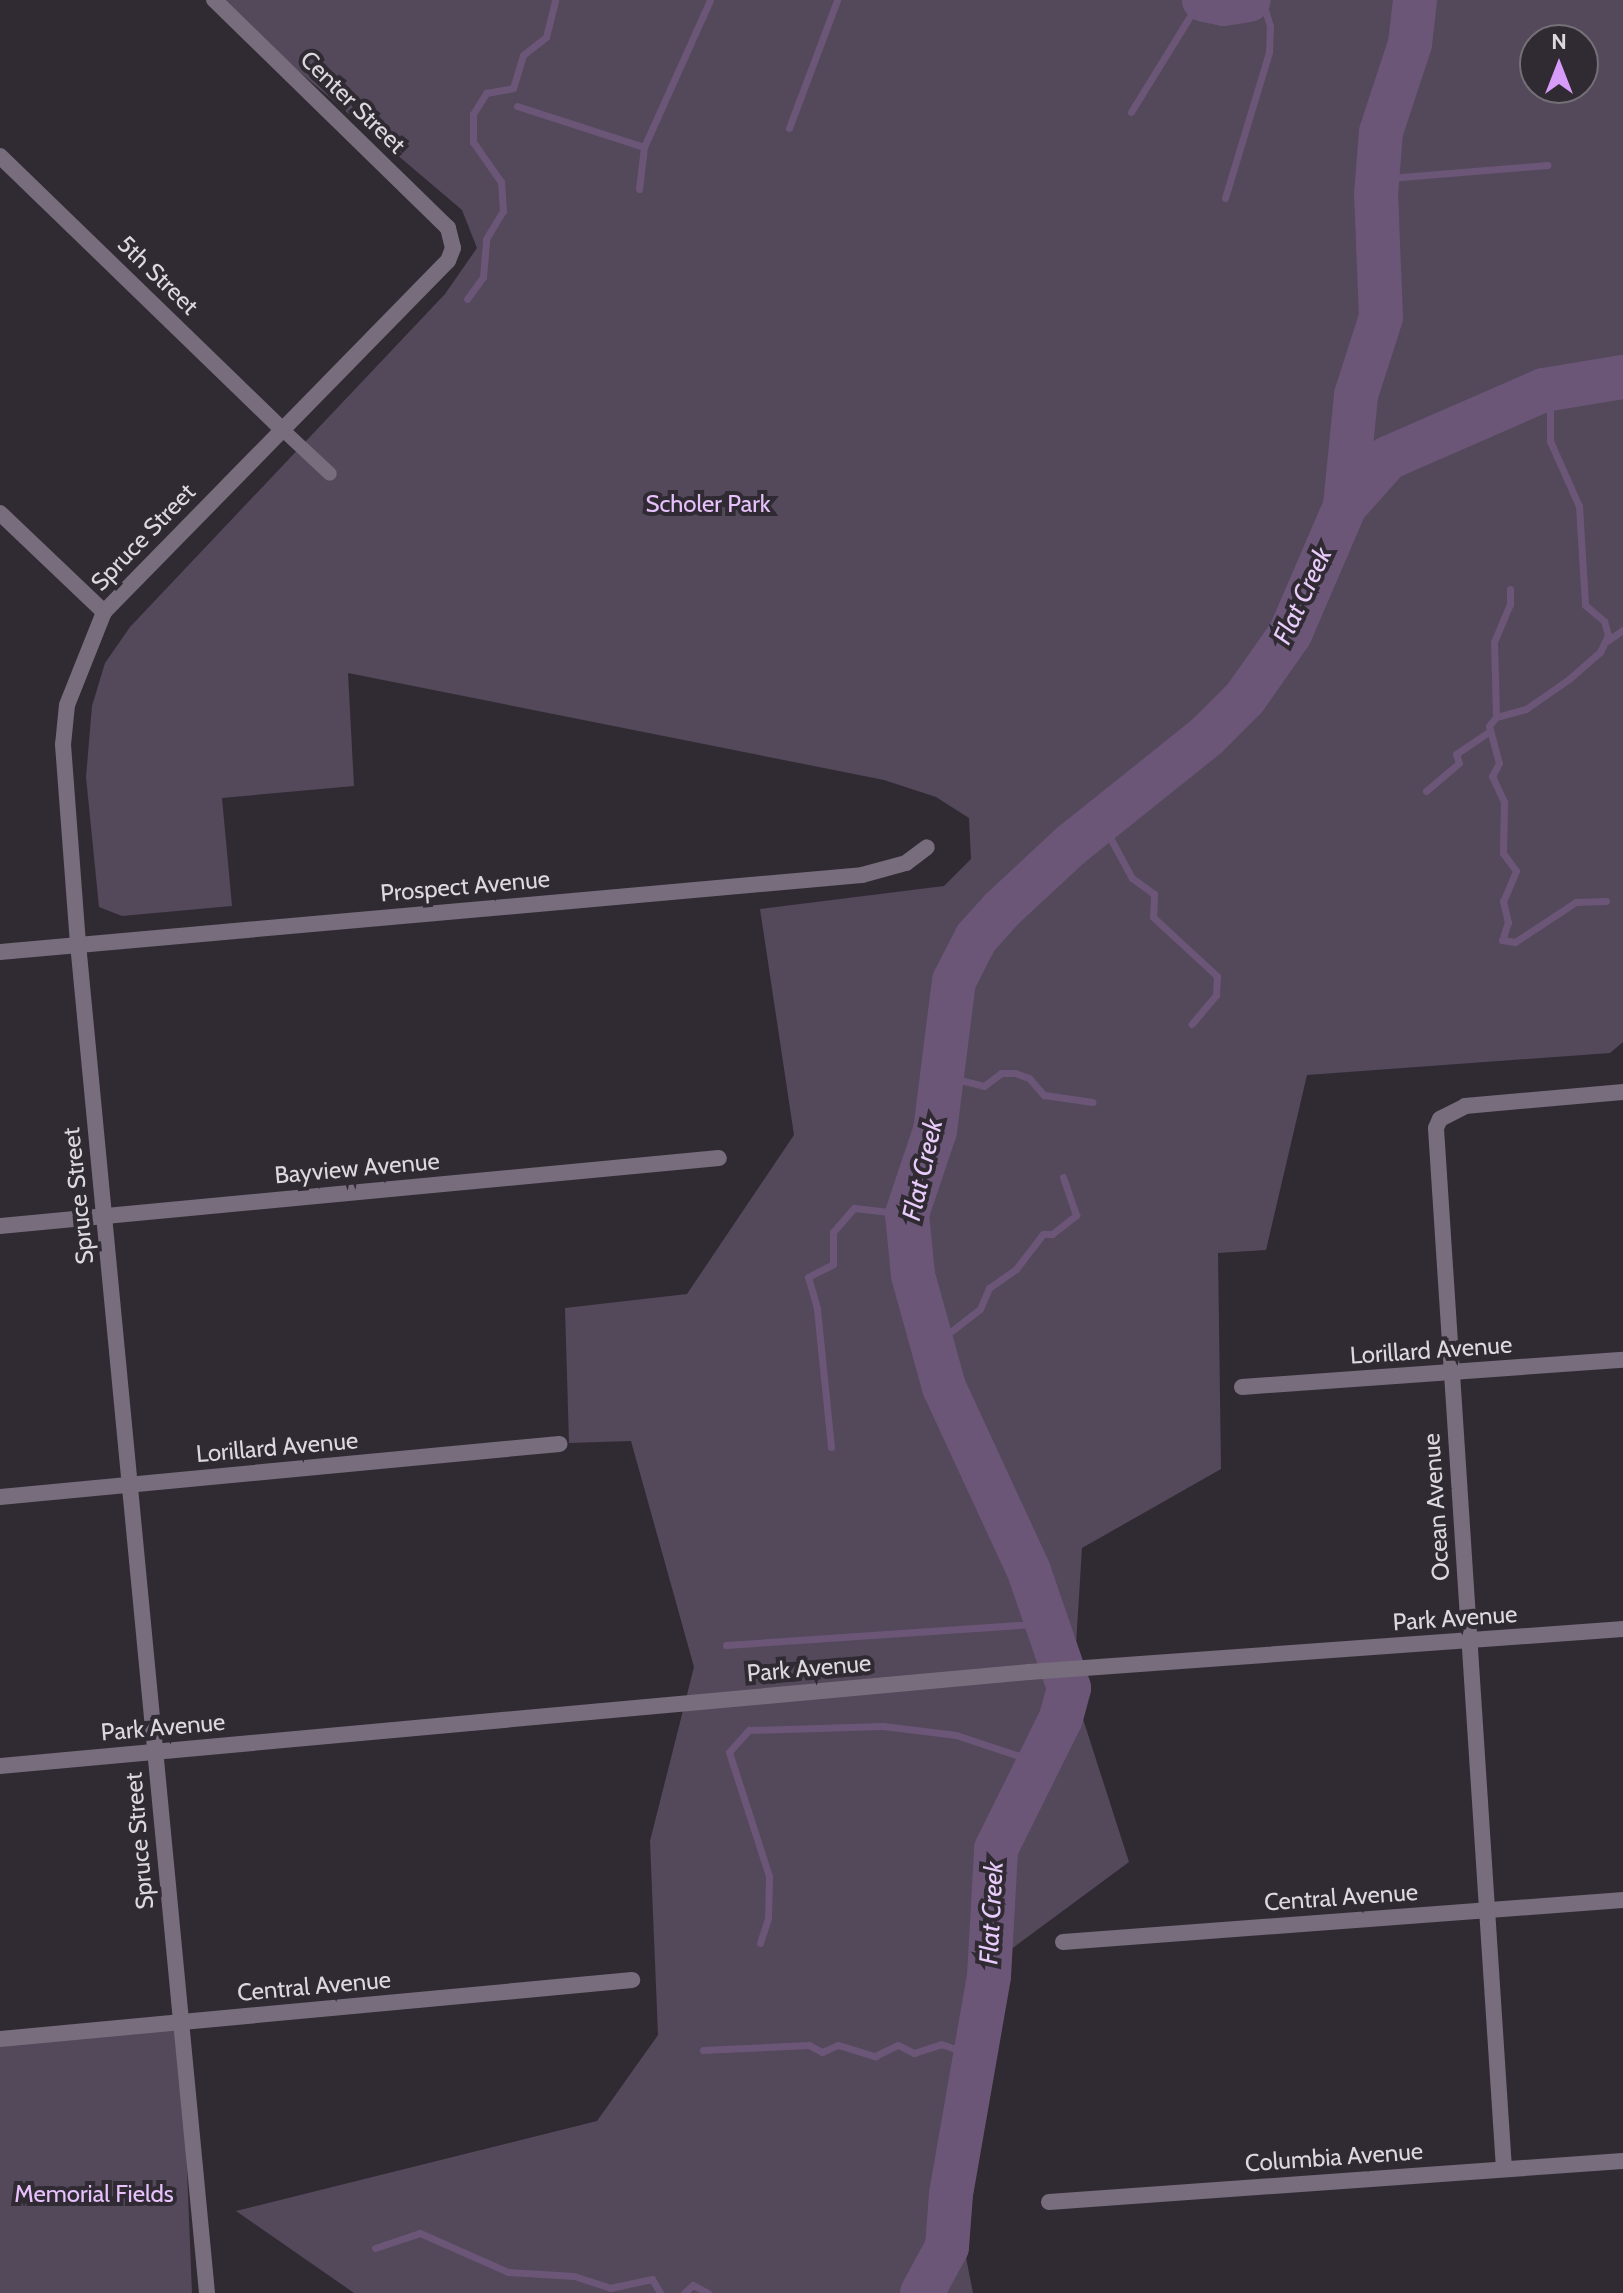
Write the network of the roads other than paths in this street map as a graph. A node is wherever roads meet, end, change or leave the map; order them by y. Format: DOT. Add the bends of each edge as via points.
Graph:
graph roads {
  1 [pos="214,0"];
  2 [pos="0,156"];
  3 [pos="453,241"];
  4 [pos="283,430"];
  5 [pos="330,474"];
  6 [pos="0,513"];
  7 [pos="104,612"];
  8 [pos="927,847"];
  9 [pos="78,944"];
  10 [pos="0,952"];
  11 [pos="1623,1092"];
  12 [pos="719,1158"];
  13 [pos="105,1216"];
  14 [pos="0,1226"];
  15 [pos="1623,1360"];
  16 [pos="1451,1373"];
  17 [pos="1242,1387"];
  18 [pos="559,1444"];
  19 [pos="131,1485"];
  20 [pos="0,1497"];
  21 [pos="1623,1629"];
  22 [pos="1468,1641"];
  23 [pos="155,1752"];
  24 [pos="0,1766"];
  25 [pos="1623,1900"];
  26 [pos="1486,1911"];
  27 [pos="1063,1942"];
  28 [pos="632,1980"];
  29 [pos="181,2022"];
  30 [pos="0,2039"];
  31 [pos="1623,2161"];
  32 [pos="1504,2169"];
  33 [pos="1049,2202"];
  34 [pos="207,2293"];
  1 -- 3 [label="street, Center Street" via="448,228"];
  2 -- 4 [label="street, 5th Street"];
  3 -- 4 [label="street, Spruce Street" via="448,261"];
  4 -- 5 [label="lane"];
  4 -- 7 [label="street, Spruce Street"];
  6 -- 7 [label="street"];
  7 -- 9 [label="street, Spruce Street" via="74,676 64,732"];
  8 -- 9 [label="street, Prospect Avenue" via="906,863 862,875"];
  9 -- 10 [label="street, Prospect Avenue"];
  9 -- 13 [label="street, Spruce Street"];
  11 -- 16 [label="street, Ocean Avenue" via="1453,1110 1436,1128"];
  12 -- 13 [label="street, Bayview Avenue"];
  13 -- 14 [label="street, Bayview Avenue"];
  13 -- 19 [label="street, Spruce Street"];
  15 -- 16 [label="street, Lorillard Avenue"];
  16 -- 17 [label="street, Lorillard Avenue"];
  16 -- 22 [label="street, Ocean Avenue"];
  18 -- 19 [label="street, Lorillard Avenue"];
  19 -- 20 [label="street, Lorillard Avenue"];
  19 -- 23 [label="street, Spruce Street"];
  21 -- 22 [label="street, Park Avenue"];
  22 -- 23 [label="street, Park Avenue" via="1029,1672"];
  22 -- 26 [label="street, Ocean Avenue"];
  23 -- 24 [label="street, Park Avenue"];
  23 -- 29 [label="street, Spruce Street"];
  25 -- 26 [label="street, Central Avenue"];
  26 -- 27 [label="street, Central Avenue"];
  26 -- 32 [label="street, Ocean Avenue"];
  28 -- 29 [label="street, Central Avenue"];
  29 -- 30 [label="street, Central Avenue"];
  29 -- 34 [label="street, Spruce Street"];
  31 -- 32 [label="street, Columbia Avenue"];
  32 -- 33 [label="street, Columbia Avenue"];
}
